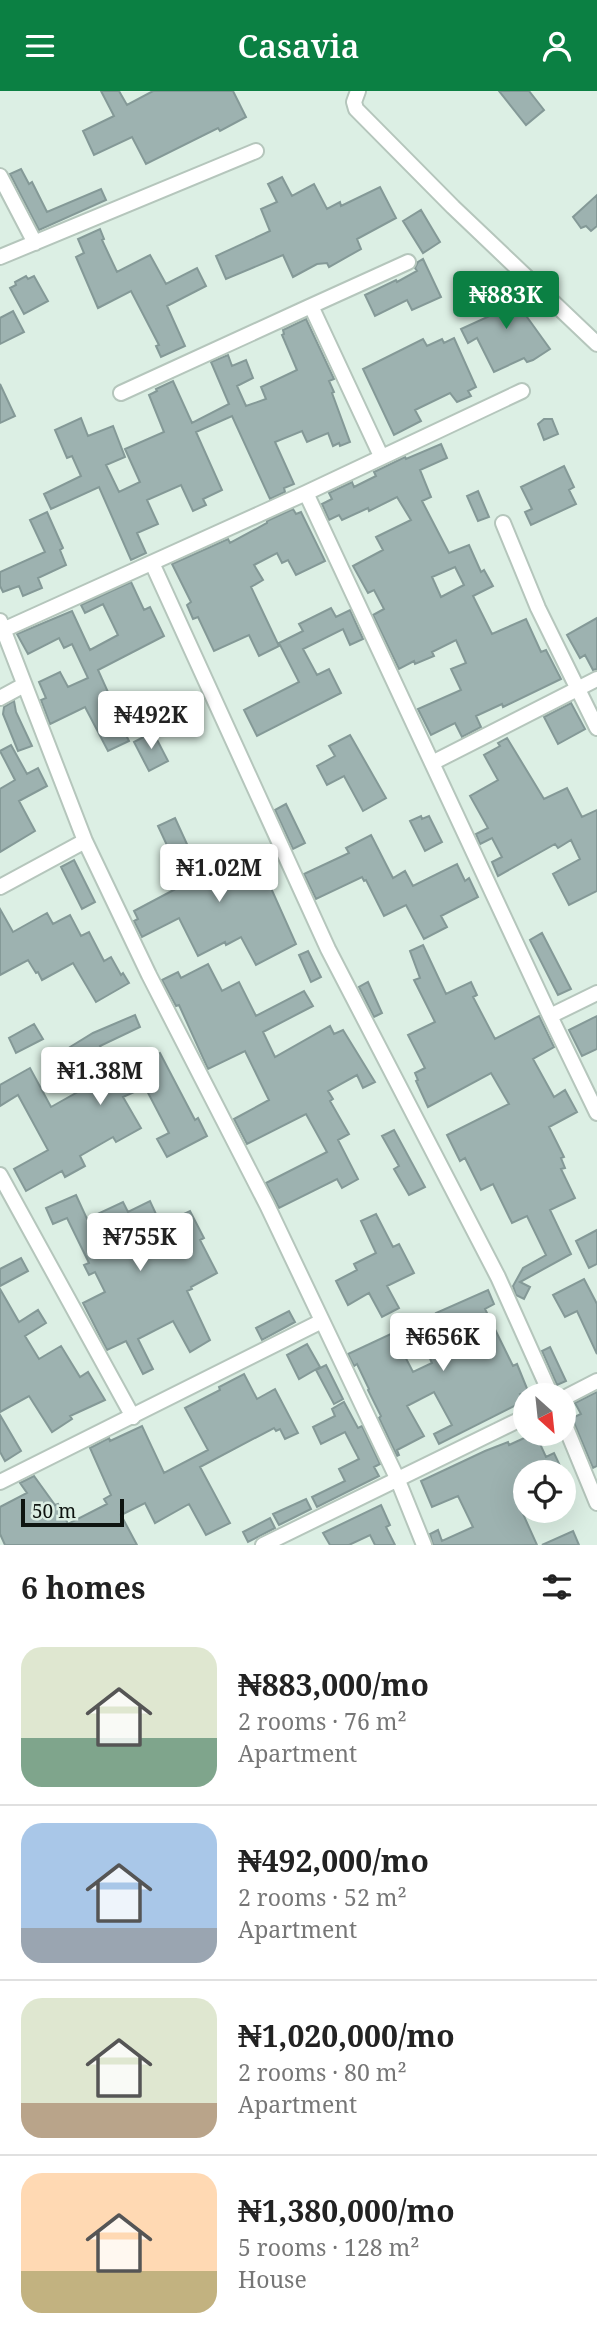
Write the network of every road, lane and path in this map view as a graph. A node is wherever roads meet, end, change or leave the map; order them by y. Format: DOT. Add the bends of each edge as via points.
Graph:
graph roads {
  1 [pos="355,92"];
  2 [pos="256,151"];
  3 [pos="0,176"];
  4 [pos="35,243"];
  5 [pos="0,257"];
  6 [pos="408,262"];
  7 [pos="311,306"];
  8 [pos="597,344"];
  9 [pos="522,391"];
  10 [pos="121,393"];
  11 [pos="381,456"];
  12 [pos="306,493"];
  13 [pos="503,523"];
  14 [pos="152,563"];
  15 [pos="2,626"];
  16 [pos="597,679"];
  17 [pos="24,685"];
  18 [pos="576,688"];
  19 [pos="0,698"];
  20 [pos="597,728"];
  21 [pos="432,763"];
  22 [pos="85,841"];
  23 [pos="0,887"];
  24 [pos="597,993"];
  25 [pos="550,1016"];
  26 [pos="597,1113"];
  27 [pos="0,1175"];
  28 [pos="322,1321"];
  29 [pos="597,1381"];
  30 [pos="546,1383"];
  31 [pos="576,1392"];
  32 [pos="133,1417"];
  33 [pos="513,1423"];
  34 [pos="573,1446"];
  35 [pos="397,1478"];
  36 [pos="0,1482"];
  37 [pos="597,1503"];
  38 [pos="262,1545"];
  39 [pos="424,1545"];
  1 -- 8 [label="street" via="356,109"];
  2 -- 4 [label="street"];
  3 -- 4 [label="street"];
  4 -- 5 [label="street"];
  6 -- 7 [label="street"];
  7 -- 10 [label="street"];
  7 -- 11 [label="street"];
  9 -- 11 [label="street"];
  11 -- 12 [label="street"];
  12 -- 14 [label="street"];
  12 -- 21 [label="street"];
  13 -- 18 [label="street"];
  14 -- 15 [label="street"];
  14 -- 30 [label="street" via="328,949 498,1277"];
  15 -- 17 [label="street"];
  16 -- 18 [label="street"];
  17 -- 19 [label="street"];
  17 -- 22 [label="street"];
  18 -- 20 [label="street"];
  18 -- 21 [label="street"];
  21 -- 25 [label="street"];
  22 -- 23 [label="street"];
  22 -- 28 [label="street"];
  24 -- 25 [label="street"];
  25 -- 26 [label="street"];
  27 -- 32 [label="street"];
  28 -- 32 [label="street"];
  28 -- 35 [label="street"];
  29 -- 31 [label="street"];
  32 -- 36 [label="street"];
  33 -- 35 [label="street"];
  34 -- 37 [label="street"];
  35 -- 38 [label="street"];
  35 -- 39 [label="street"];
}
